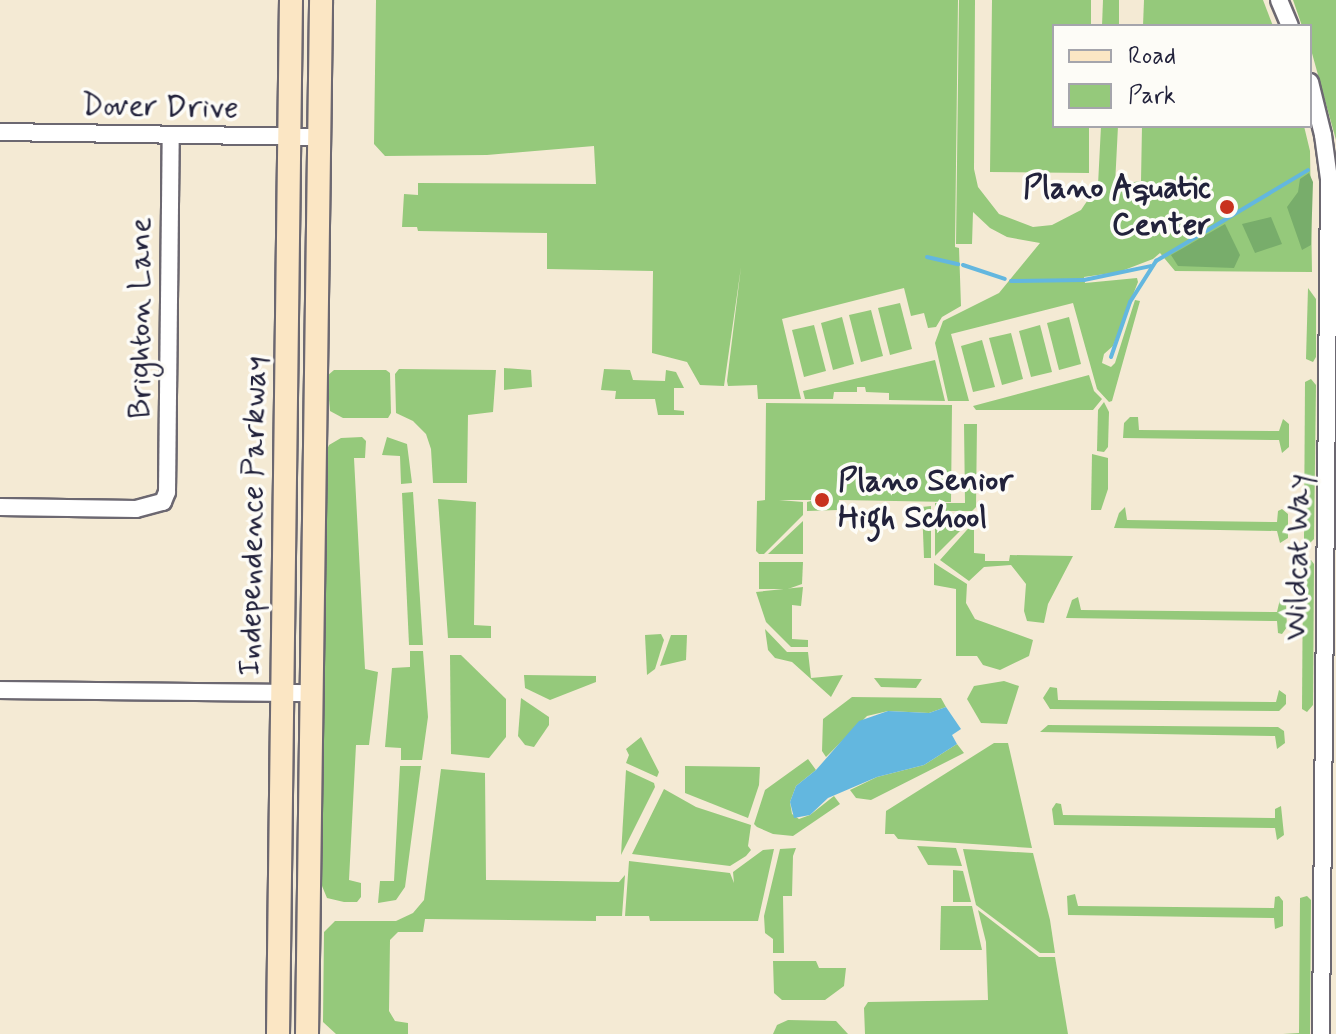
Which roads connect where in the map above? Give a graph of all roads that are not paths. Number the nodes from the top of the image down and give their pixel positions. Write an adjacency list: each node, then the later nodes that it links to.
1 (291, 0): 8 (main road, Independence Parkway)
2 (321, 0): 9 (main road, Independence Parkway)
3 (1279, 0): 4 (street)
4 (1289, 24)
5 (1312, 90): 18 (street, Wildcat Way)
6 (0, 132): 7 (street, Dover Drive)
7 (171, 135): 8 (street, Dover Drive); 10 (street, Brighton Lane)
8 (289, 137): 9 (street, Dover Drive); 12 (main road, Independence Parkway)
9 (320, 137): 13 (main road, Independence Parkway)
10 (0, 507)
11 (0, 690): 12 (street)
12 (282, 693): 13 (street); 14 (main road, Independence Parkway)
13 (311, 693): 15 (main road, Independence Parkway)
14 (280, 912): 15 (main road); 16 (main road, Independence Parkway)
15 (309, 912): 17 (main road, Independence Parkway)
16 (278, 1034)
17 (307, 1034)
18 (1321, 1034)

